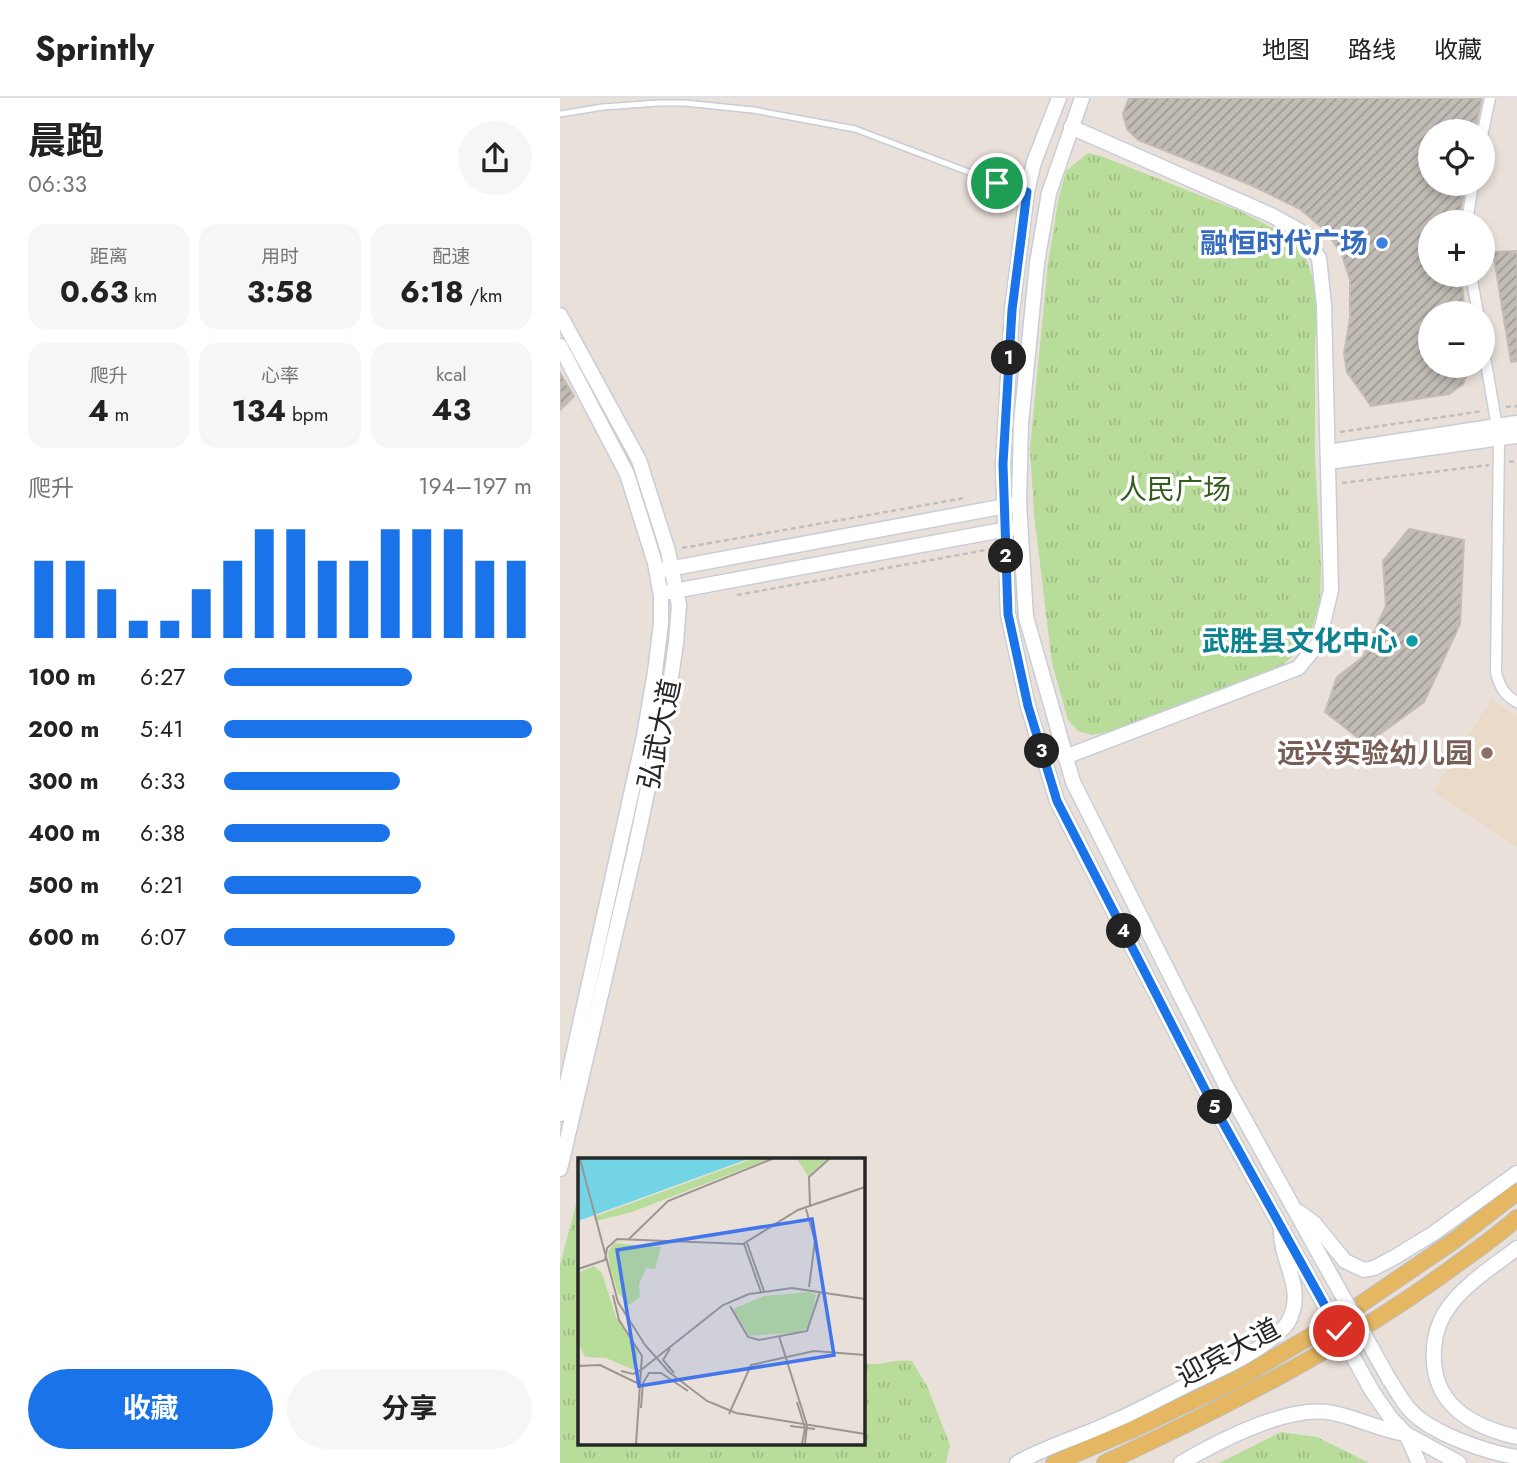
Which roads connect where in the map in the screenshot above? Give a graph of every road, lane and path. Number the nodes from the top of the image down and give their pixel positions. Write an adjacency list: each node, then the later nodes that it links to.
1 (1059, 98): 7 (main road)
2 (1082, 98): 6 (main road)
3 (1490, 98): 5 (street)
4 (560, 114): 7 (lane)
5 (1486, 119)
6 (1072, 127): 15 (main road); 22 (main road)
7 (1027, 192): 23 (main road)
8 (560, 315): 27 (main road, 弘武大道)
9 (560, 346): 29 (main road, 弘武大道)
10 (1489, 378): 12 (street)
11 (1517, 405): 12 (path)
12 (1494, 409): 14 (street); 15 (path)
13 (1517, 423): 14 (main road)
14 (1498, 433): 16 (main road); 17 (main road); 19 (street)
15 (1327, 434): 17 (main road)
16 (1517, 436)
17 (1328, 457): 20 (main road)
18 (1517, 461): 19 (path)
19 (1499, 463): 20 (path); 33 (street)
20 (1329, 485): 34 (main road)
21 (976, 496): 27 (path)
22 (1020, 503): 23 (main road); 24 (main road)
23 (1003, 506): 25 (main road); 28 (main road)
24 (1021, 527): 25 (main road); 34 (main road)
25 (1005, 530): 26 (main road); 30 (main road)
26 (1006, 547): 32 (path); 41 (main road)
27 (667, 551): 28 (main road, 弘武大道)
28 (671, 568): 29 (main road); 30 (main road, 弘武大道)
29 (656, 571): 31 (main road, 弘武大道)
30 (676, 591): 31 (main road); 36 (main road, 弘武大道)
31 (660, 594): 35 (main road, 弘武大道)
32 (733, 595)
33 (1517, 702)
34 (1065, 757): 39 (main road)
35 (560, 1114)
36 (560, 1169)
37 (1517, 1173): 39 (main road)
38 (1517, 1192): 47 (main road, 迎宾大道)
39 (1293, 1208): 45 (main road, bridge)
40 (1517, 1218): 48 (main road, 迎宾大道)
41 (1281, 1226): 43 (main road, bridge); 46 (main road)
42 (1517, 1248): 44 (main road)
43 (1406, 1434): 49 (main road); 50 (main road); 51 (main road)
44 (1517, 1437)
45 (1512, 1459)
46 (1017, 1463)
47 (1054, 1463)
48 (1105, 1463)
49 (1181, 1463)
50 (1419, 1463)
51 (1458, 1463)

